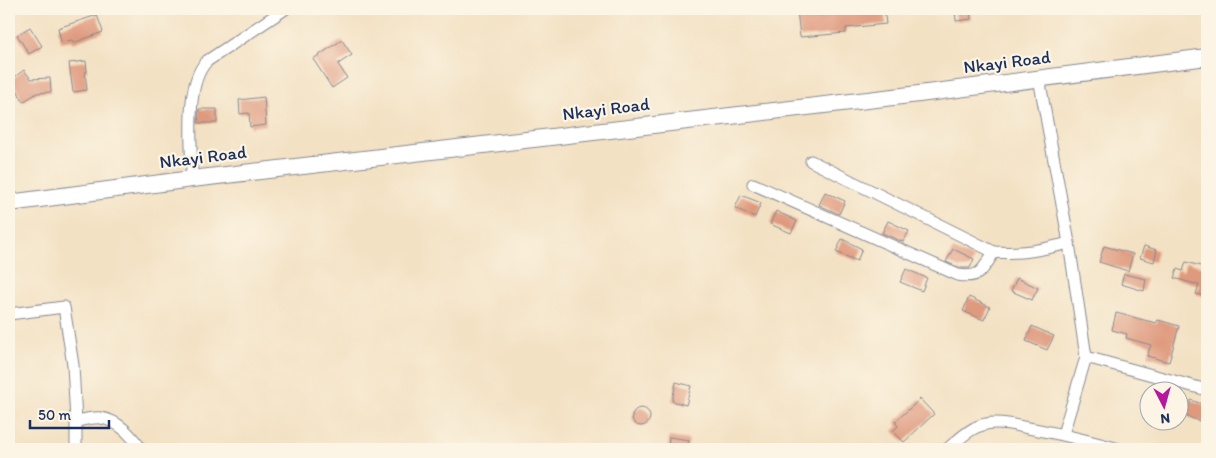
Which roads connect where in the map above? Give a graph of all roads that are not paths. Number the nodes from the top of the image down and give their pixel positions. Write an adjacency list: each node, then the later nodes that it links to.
1 (285, 9): 5 (street)
2 (1207, 57): 3 (main road, Nkayi Road)
3 (1039, 78): 5 (main road, Nkayi Road); 8 (street)
4 (811, 161): 9 (street)
5 (192, 178): 7 (main road, Nkayi Road)
6 (753, 184): 9 (street)
7 (9, 203)
8 (1069, 243): 9 (street); 11 (street)
9 (994, 252)
10 (9, 314): 13 (street)
11 (1086, 357): 12 (street); 14 (street)
12 (1207, 390)
13 (76, 421): 15 (street); 16 (street)
14 (1063, 434): 17 (street); 18 (street)
15 (76, 449)
16 (142, 449)
17 (947, 449)
18 (1119, 449)

